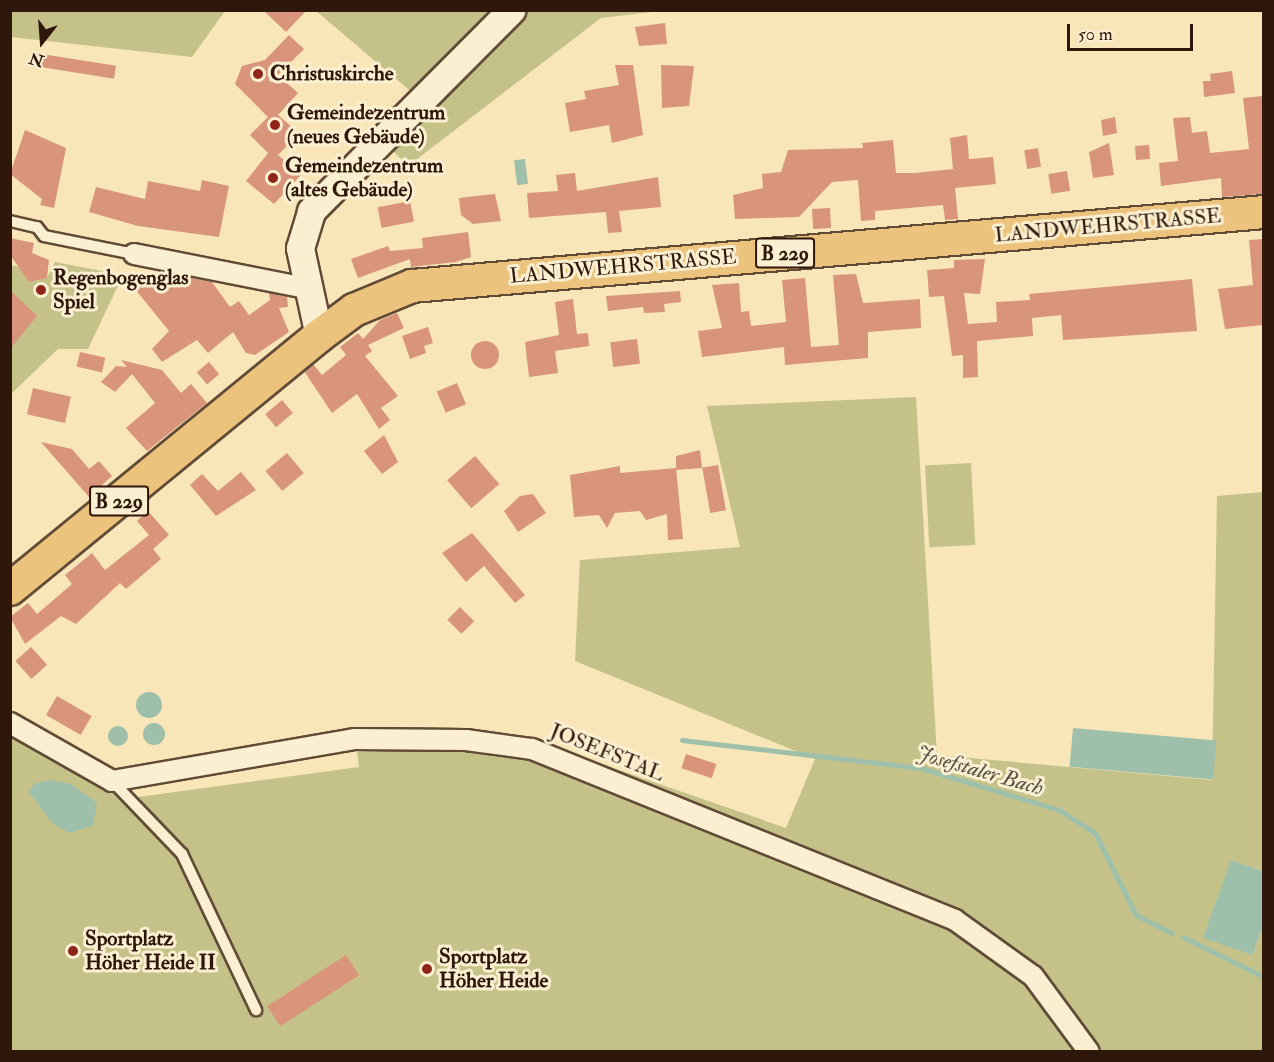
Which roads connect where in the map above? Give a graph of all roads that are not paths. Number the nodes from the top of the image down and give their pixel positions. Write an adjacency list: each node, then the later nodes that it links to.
1 (511, 10): 5 (main road)
2 (1263, 213): 6 (main road, LANDWEHRSTRASSE / B 229)
3 (10, 221): 4 (lane)
4 (134, 254): 5 (street)
5 (306, 288): 6 (main road)
6 (319, 336): 7 (main road, B 229)
7 (10, 588)
8 (10, 723): 9 (street)
9 (112, 781): 10 (lane); 11 (street, JOSEFSTAL)
10 (256, 1010)
11 (1089, 1052)

